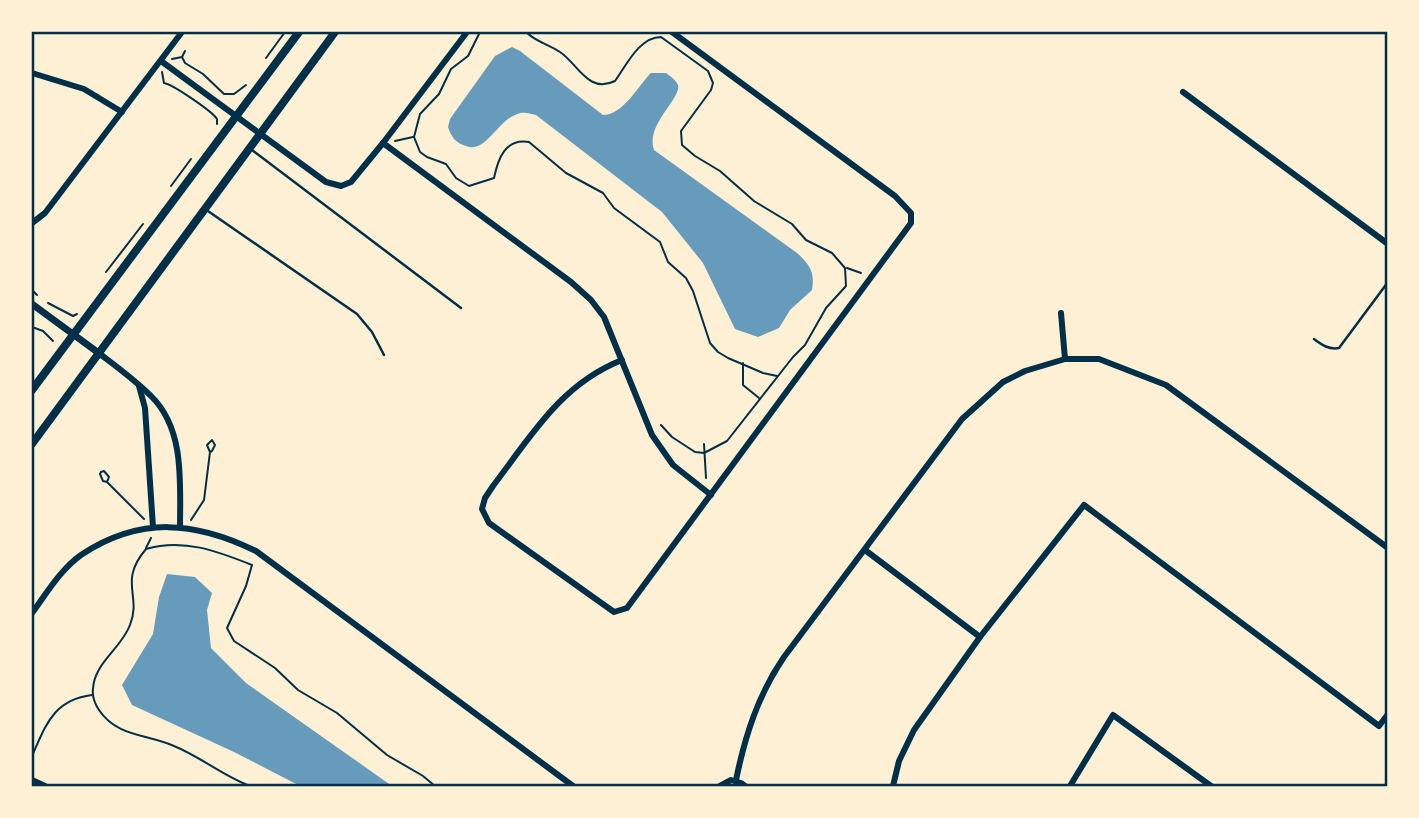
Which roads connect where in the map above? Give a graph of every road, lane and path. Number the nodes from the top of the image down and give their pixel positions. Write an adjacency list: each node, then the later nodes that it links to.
1 (181, 32): 10 (street)
2 (285, 32): 11 (path)
3 (299, 32): 16 (main road)
4 (335, 32): 18 (main road)
5 (467, 32): 20 (street)
6 (480, 32): 19 (path)
7 (526, 32): 28 (path)
8 (672, 32): 30 (street)
9 (185, 51): 13 (path)
10 (161, 61): 15 (street); 16 (street); 17 (path)
11 (263, 62)
12 (32, 73): 15 (street)
13 (249, 81)
14 (1183, 92): 27 (street)
15 (122, 112): 26 (street)
16 (236, 116): 18 (street); 40 (main road)
17 (215, 131)
18 (261, 133): 20 (street); 21 (main road)
19 (414, 137): 20 (path); 47 (path)
20 (383, 144): 46 (street)
21 (250, 148): 24 (main road); 36 (lane)
22 (195, 154): 23 (path)
23 (166, 194)
24 (205, 209): 43 (main road); 44 (lane)
25 (149, 217): 29 (path)
26 (32, 223)
27 (1388, 244)
28 (845, 268): 30 (path); 48 (path)
29 (103, 279)
30 (870, 280): 58 (street)
31 (1388, 282): 41 (lane)
32 (32, 290): 33 (path)
33 (40, 298)
34 (47, 302): 37 (path)
35 (32, 304): 40 (street)
36 (461, 308)
37 (79, 313)
38 (1061, 313): 45 (street)
39 (32, 327): 42 (path)
40 (73, 334): 43 (street); 50 (main road)
41 (1314, 339)
42 (53, 341)
43 (100, 354): 49 (street); 53 (main road)
44 (384, 355)
45 (1065, 359): 61 (street); 63 (street)
46 (622, 360): 58 (street); 58 (street)
47 (743, 363): 48 (path); 51 (path)
48 (778, 376): 51 (path)
49 (138, 384): 59 (street); 60 (street)
50 (32, 390)
51 (760, 399): 56 (path)
52 (661, 425): 56 (path)
53 (32, 444)
54 (704, 444): 56 (path)
55 (210, 452): 60 (path)
56 (705, 453): 58 (path)
57 (107, 482): 59 (path)
58 (709, 493)
59 (153, 527): 60 (street); 62 (path); 64 (street)
60 (184, 527): 74 (street)
61 (1388, 548)
62 (146, 549): 66 (path); 73 (path)
63 (865, 550): 65 (street); 70 (street)
64 (32, 613)
65 (980, 637): 67 (street); 77 (street)
66 (93, 695): 68 (path); 72 (path)
67 (1388, 714)
68 (32, 756)
69 (32, 780): 71 (street)
70 (736, 780): 75 (street); 76 (street)
71 (46, 786)
72 (250, 786)
73 (435, 786)
74 (573, 786)
75 (720, 786)
76 (745, 786)
77 (893, 786)
78 (1070, 786): 79 (street)
79 (1211, 786)

